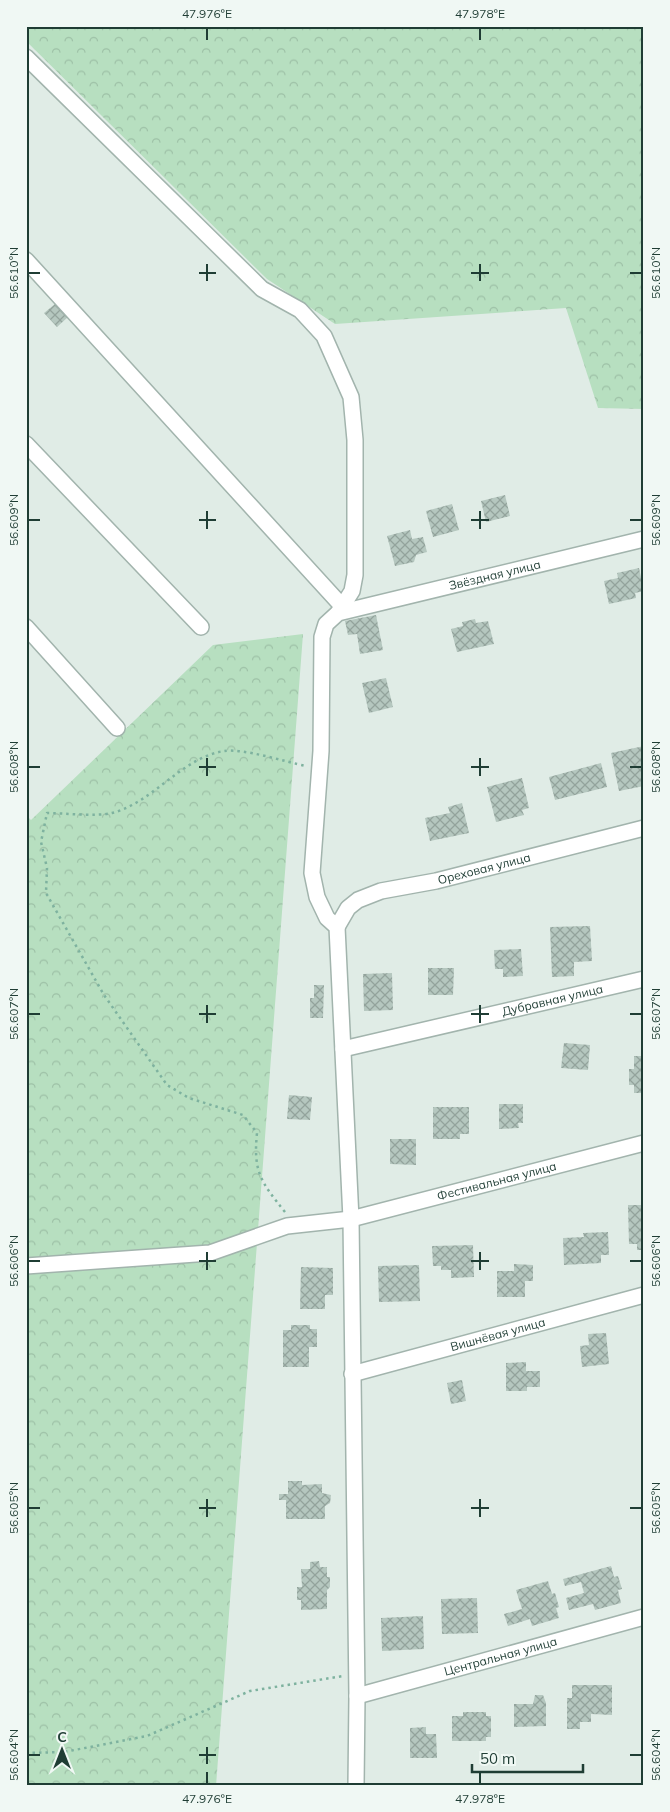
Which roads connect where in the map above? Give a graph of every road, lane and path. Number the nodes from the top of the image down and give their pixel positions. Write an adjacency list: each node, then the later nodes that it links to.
1 (26, 57): 5 (street)
2 (26, 260): 5 (street)
3 (26, 444): 6 (street)
4 (644, 539): 5 (street, Звёздная улица)
5 (341, 610): 9 (street)
6 (201, 626)
7 (26, 627): 8 (street)
8 (117, 728)
9 (319, 769): 11 (street); 16 (path)
10 (644, 828): 11 (street, Ореховая улица)
11 (337, 926): 13 (street)
12 (644, 978): 13 (street, Дубравная улица)
13 (343, 1049): 15 (street)
14 (644, 1143): 15 (street, Фестивальная улица)
15 (351, 1219): 16 (street, Фестивальная улица); 19 (street)
16 (287, 1226): 17 (street, Фестивальная улица)
17 (26, 1266)
18 (644, 1295): 19 (street, Вишнёвая улица)
19 (352, 1374): 21 (street)
20 (644, 1618): 22 (street, Центральная улица)
21 (357, 1674): 22 (street); 23 (path)
22 (357, 1696): 24 (street)
23 (26, 1753)
24 (356, 1786)

